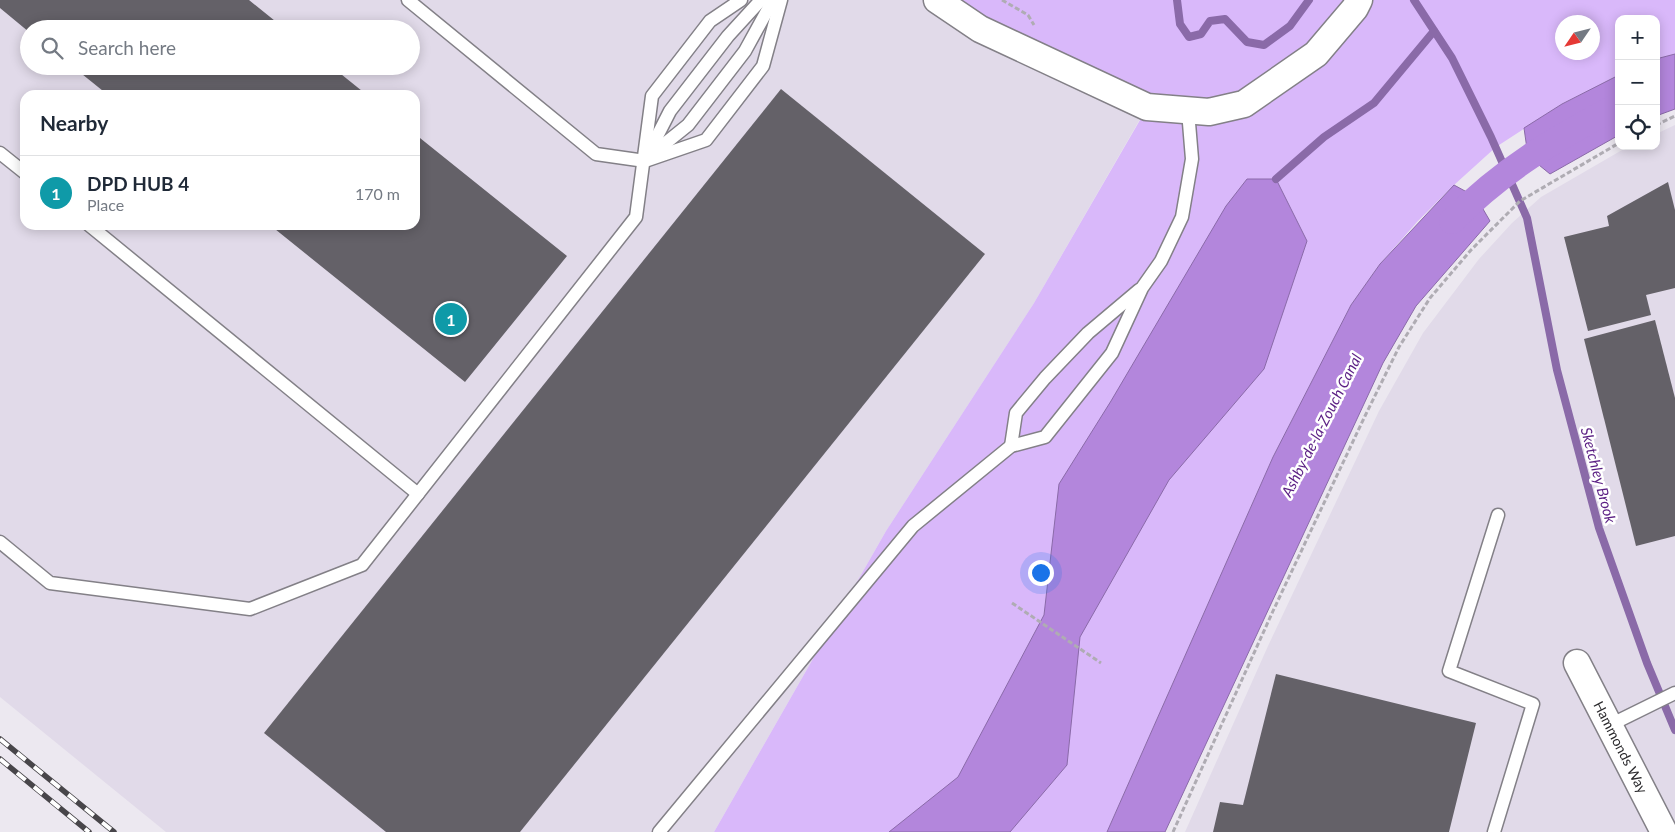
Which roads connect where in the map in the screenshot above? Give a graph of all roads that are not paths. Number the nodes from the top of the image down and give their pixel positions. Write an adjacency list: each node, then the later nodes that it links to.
1 (408, 0): 10 (lane)
2 (741, 0): 10 (lane)
3 (761, 0): 10 (lane)
4 (773, 0): 10 (lane)
5 (781, 0): 10 (lane)
6 (937, 0): 8 (street)
7 (1357, 4): 8 (street)
8 (1188, 111): 13 (lane)
9 (0, 153): 11 (lane)
10 (644, 161): 15 (lane)
11 (20, 169)
12 (95, 230): 15 (lane)
13 (1142, 288): 14 (lane); 14 (lane)
14 (1010, 446): 21 (lane)
15 (418, 494): 17 (lane)
16 (1498, 515): 22 (lane)
17 (0, 542)
18 (1577, 663): 20 (street, Hammonds Way)
19 (1674, 694): 20 (lane)
20 (1620, 720): 23 (street, Hammonds Way)
21 (659, 832)
22 (1494, 832)
23 (1664, 832)

